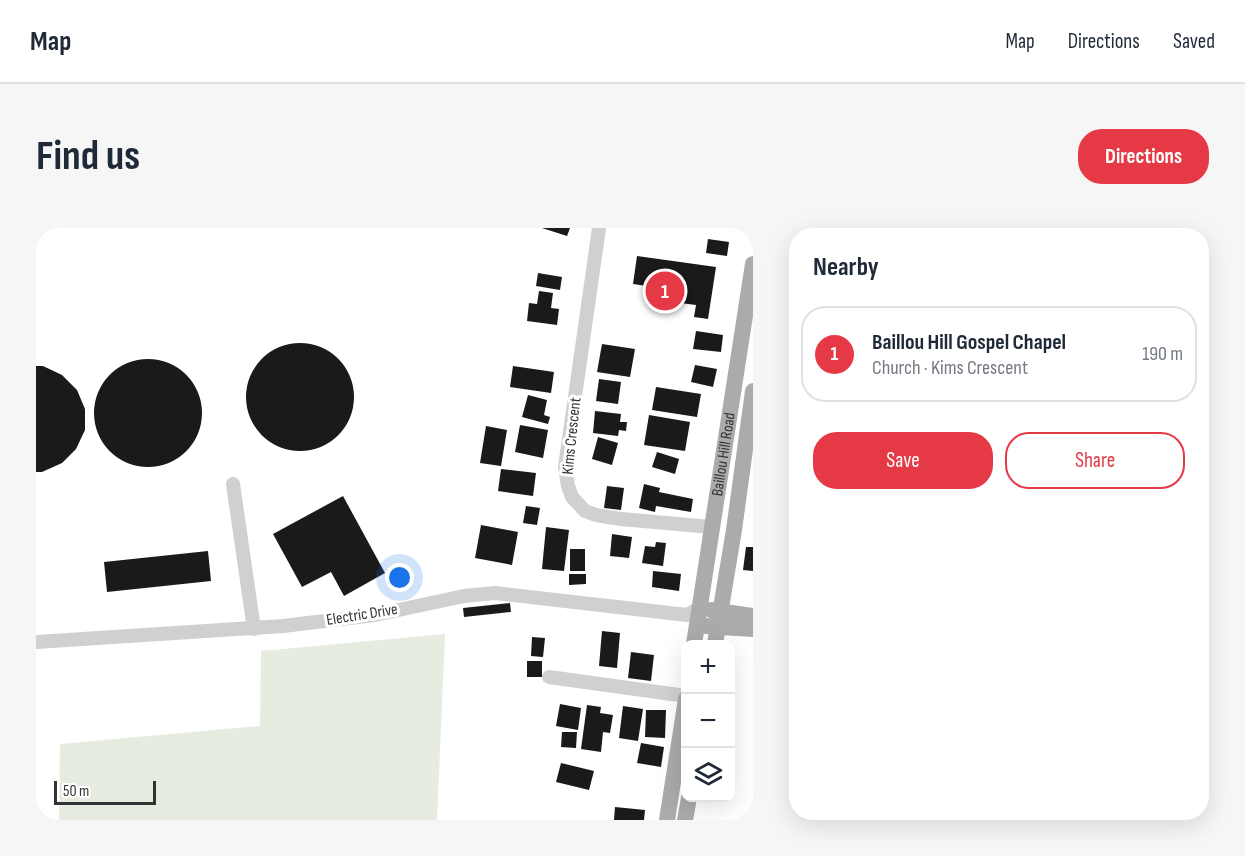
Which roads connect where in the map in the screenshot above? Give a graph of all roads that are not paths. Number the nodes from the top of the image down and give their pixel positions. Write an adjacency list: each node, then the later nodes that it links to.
1 (599, 228): 5 (street, Kims Crescent)
2 (753, 264): 5 (main road, Baillou Hill Road)
3 (753, 391): 8 (main road, Baillou Hill Road)
4 (233, 484): 9 (street)
5 (711, 527): 7 (main road, Baillou Hill Road)
6 (753, 615): 8 (main road)
7 (694, 616): 8 (main road); 9 (street, Electric Drive); 11 (main road, Baillou Hill Road)
8 (719, 619): 10 (main road); 12 (main road, Baillou Hill Road)
9 (254, 628): 13 (street, Electric Drive)
10 (753, 629)
11 (694, 640)
12 (716, 640)
13 (36, 642)
14 (549, 677): 15 (street)
15 (681, 696)
16 (681, 729): 18 (main road)
17 (688, 802): 19 (main road)
18 (667, 820)
19 (685, 820)

